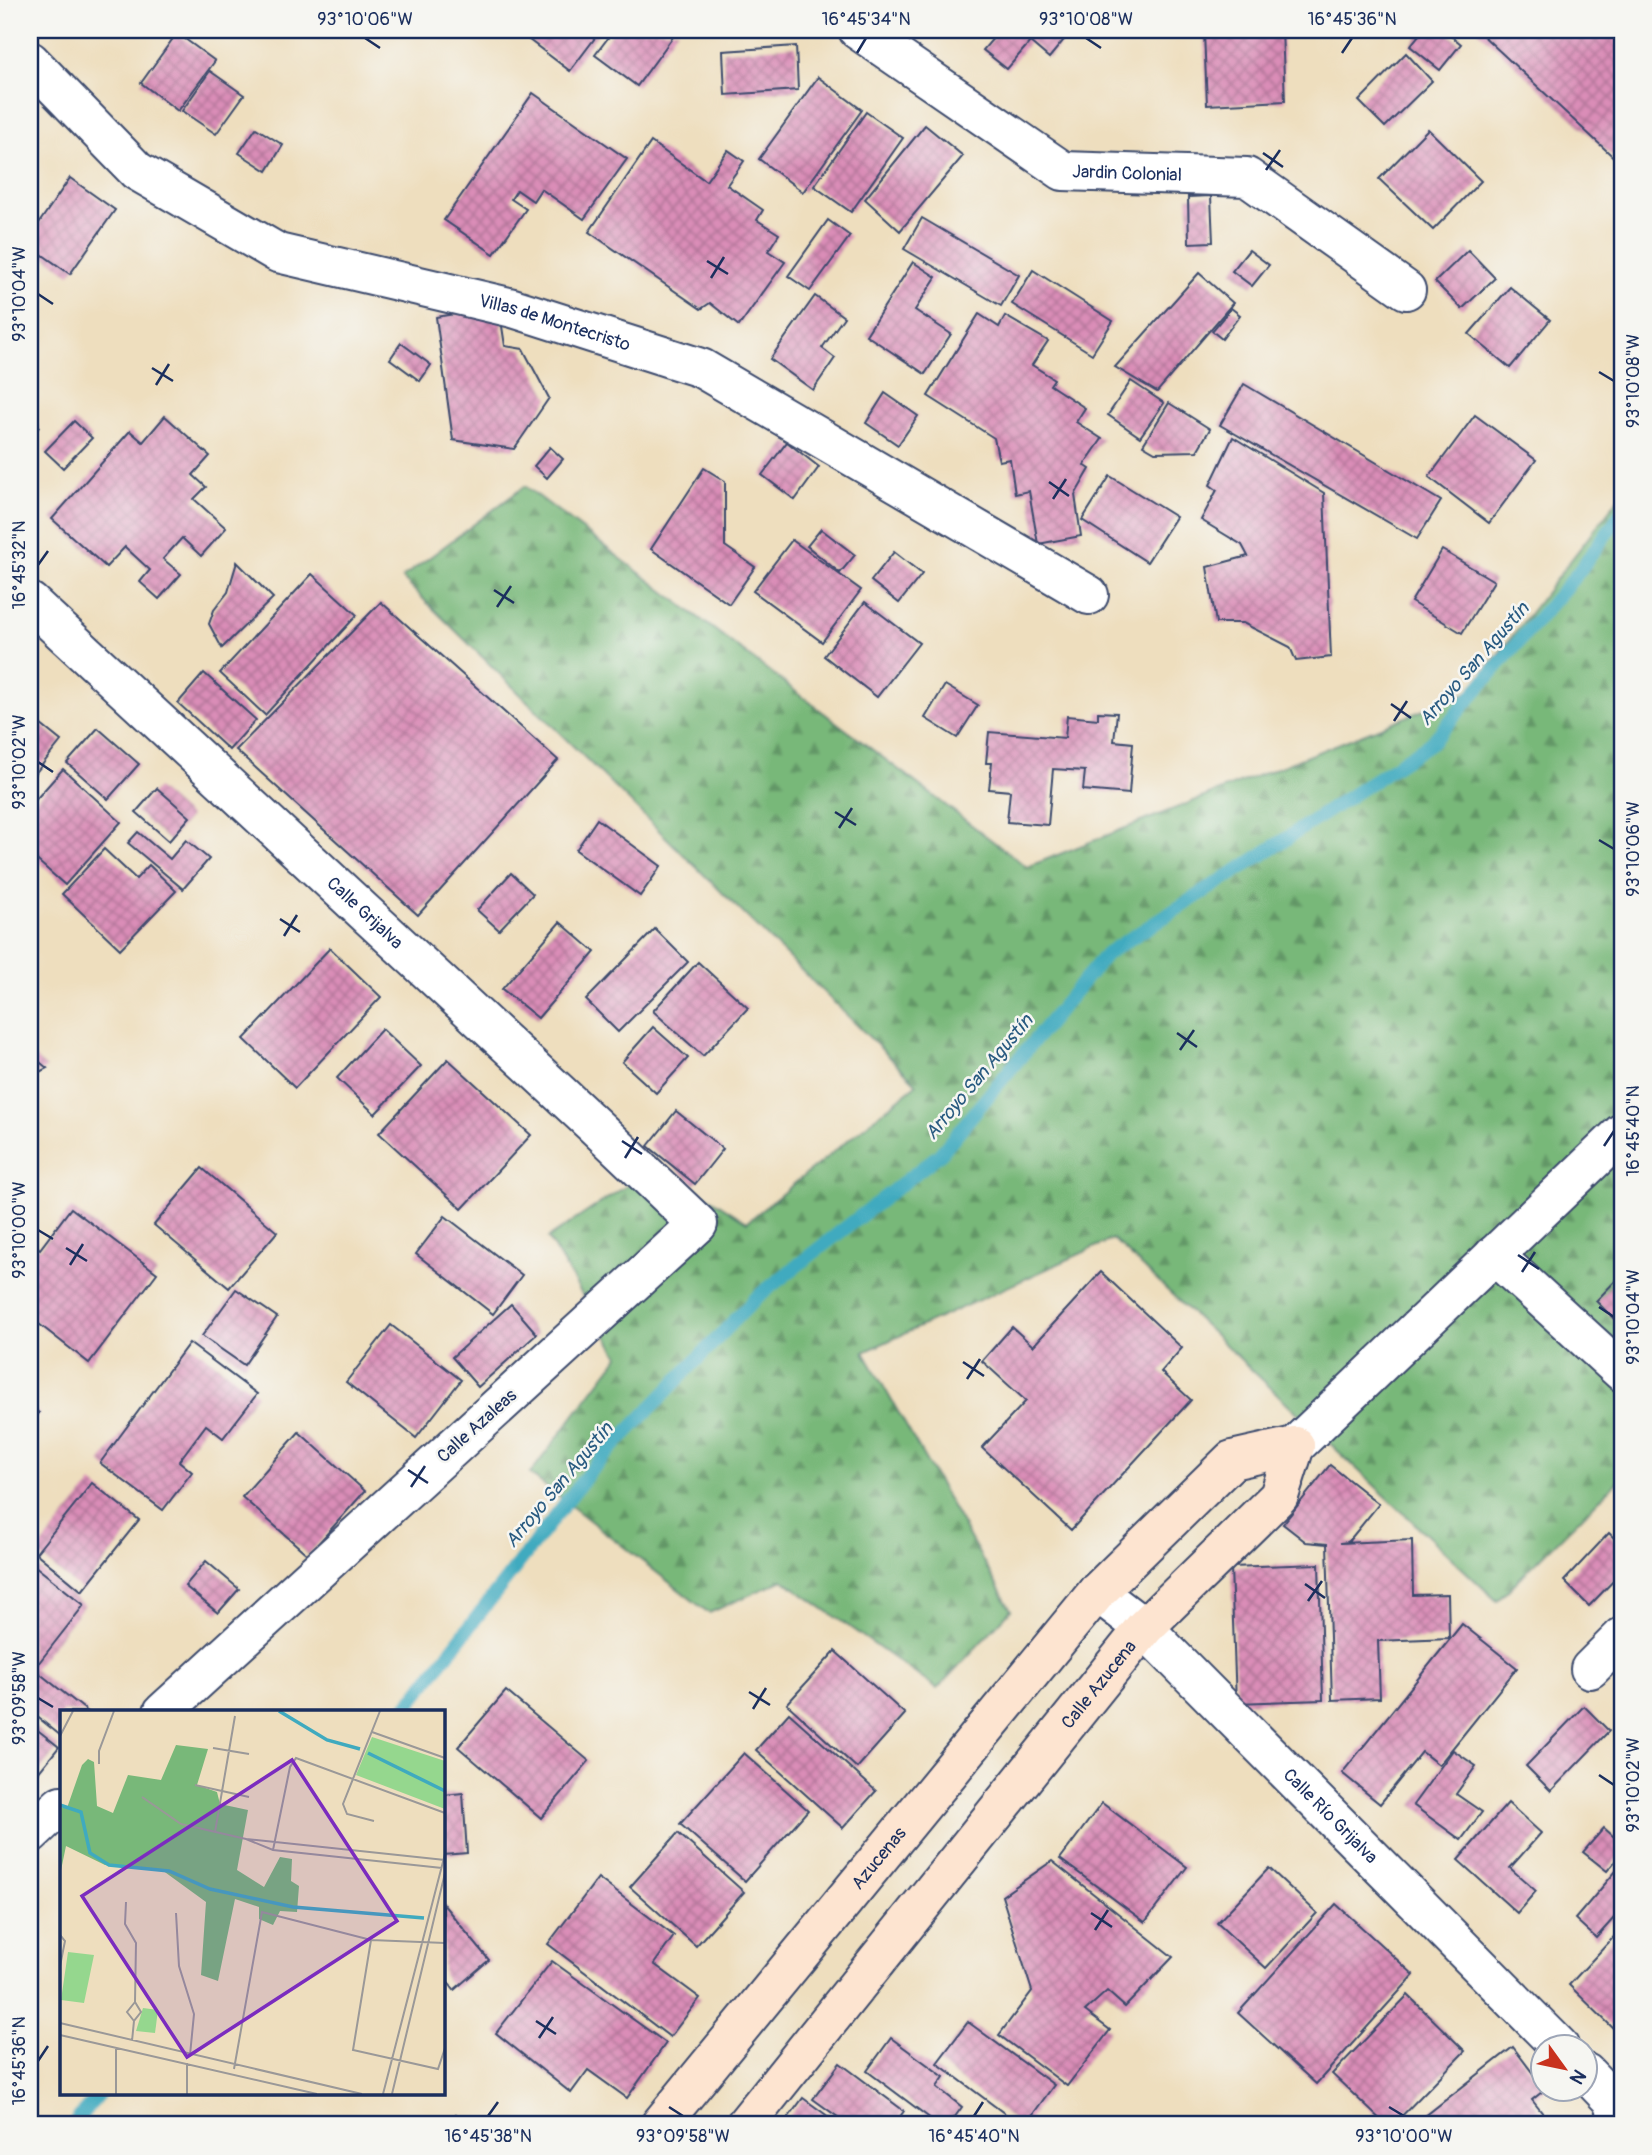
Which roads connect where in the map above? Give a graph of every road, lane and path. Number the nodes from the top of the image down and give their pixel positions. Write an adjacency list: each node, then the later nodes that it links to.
1 (858, 30): 3 (street, Jardin Colonial)
2 (30, 61): 4 (street, Villas de Montecristo)
3 (1406, 290)
4 (1089, 595)
5 (30, 602): 7 (street, Calle Grijalva)
6 (1622, 1133): 8 (street)
7 (698, 1224): 15 (street, Calle Azaleas)
8 (1494, 1255): 9 (street); 10 (street)
9 (1622, 1372)
10 (1295, 1446): 11 (street); 12 (street, Calle Azucena)
11 (1097, 1592): 12 (street, Calle Río Grijalva); 20 (street, Azucenas)
12 (1144, 1628): 18 (street, Calle Río Grijalva); 21 (street, Calle Azucena)
13 (1622, 1637): 14 (street)
14 (1590, 1670)
15 (165, 1710)
16 (60, 1806): 17 (street)
17 (30, 1834)
18 (1545, 2032)
19 (1600, 2088): 22 (street)
20 (660, 2125)
21 (744, 2125)
22 (1622, 2125)

